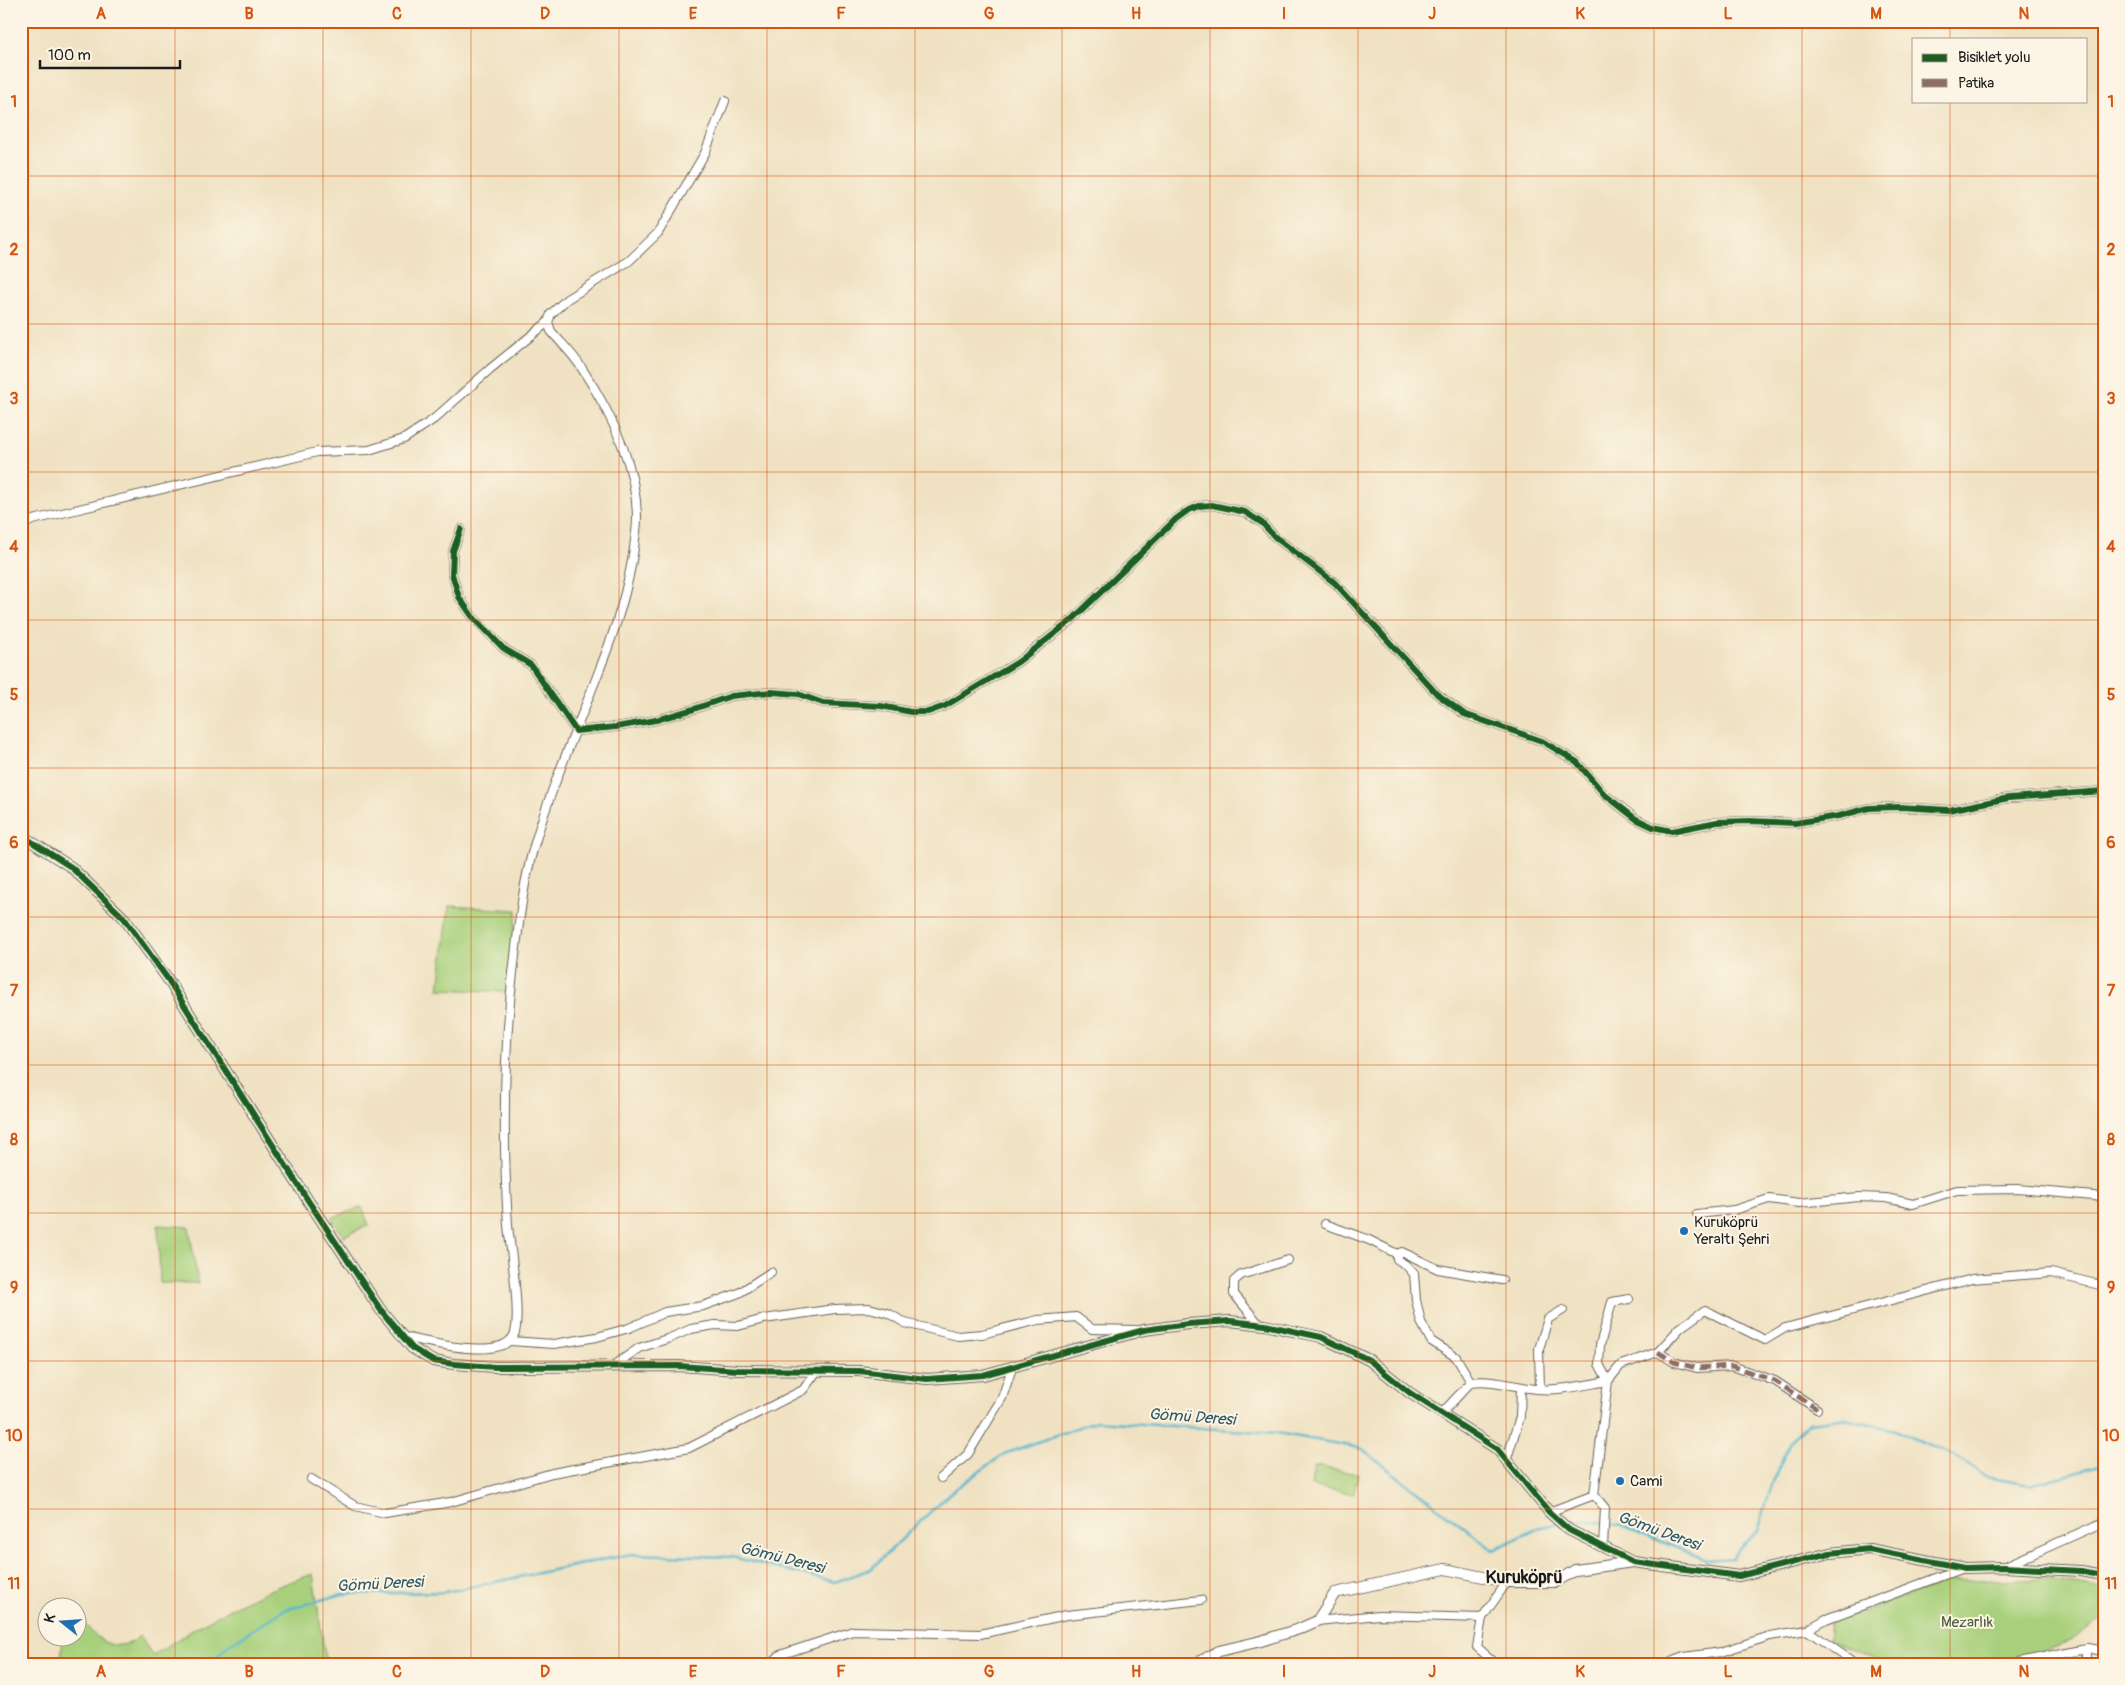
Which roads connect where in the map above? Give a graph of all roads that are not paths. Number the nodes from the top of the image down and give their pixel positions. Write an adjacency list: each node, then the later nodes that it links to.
1 (725, 101): 2 (street)
2 (548, 322): 3 (street); 5 (street)
3 (21, 525)
4 (461, 529): 5 (street)
5 (576, 731): 6 (street); 21 (street)
6 (2104, 791)
7 (21, 835): 20 (street)
8 (2104, 1197): 9 (street)
9 (1697, 1214)
10 (1325, 1224): 11 (street)
11 (1397, 1254): 14 (street); 27 (street)
12 (1288, 1260): 18 (street)
13 (771, 1272): 21 (street)
14 (1502, 1280)
15 (2104, 1286): 22 (street)
16 (1629, 1299): 26 (street)
17 (1563, 1310): 29 (street)
18 (1259, 1324): 19 (street); 31 (street)
19 (1144, 1330): 23 (street); 24 (street)
20 (403, 1336): 21 (street); 23 (street)
21 (510, 1341)
22 (1658, 1352): 26 (street); 30 (street)
23 (613, 1366): 25 (street)
24 (1012, 1368): 25 (street); 33 (street)
25 (817, 1371): 34 (street)
26 (1608, 1381): 29 (street); 35 (street)
27 (1471, 1382): 28 (street); 31 (street)
28 (1521, 1387): 29 (street); 32 (street)
29 (1540, 1389)
30 (1817, 1408)
31 (1442, 1413): 32 (street)
32 (1506, 1461): 36 (street)
33 (941, 1478)
34 (310, 1479)
35 (1594, 1495): 36 (street); 38 (street)
36 (1549, 1512): 38 (street)
37 (2104, 1522): 40 (street)
38 (1603, 1547): 39 (street)
39 (1633, 1562): 41 (street); 45 (street)
40 (2003, 1567): 41 (street); 43 (street)
41 (1965, 1568): 49 (street)
42 (2104, 1569): 43 (street)
43 (2080, 1571): 44 (street)
44 (2104, 1575)
45 (1507, 1582): 47 (street); 48 (street)
46 (1201, 1600): 53 (street)
47 (1482, 1618): 48 (street); 52 (street)
48 (1317, 1621): 54 (street)
49 (1807, 1630): 56 (street); 57 (street)
50 (2086, 1648): 51 (street); 58 (street); 59 (street)
51 (2104, 1651)
52 (1493, 1663): 55 (street)
53 (771, 1664)
54 (1195, 1664)
55 (1514, 1664)
56 (1665, 1664)
57 (1856, 1664)
58 (2010, 1664)
59 (2086, 1664)

